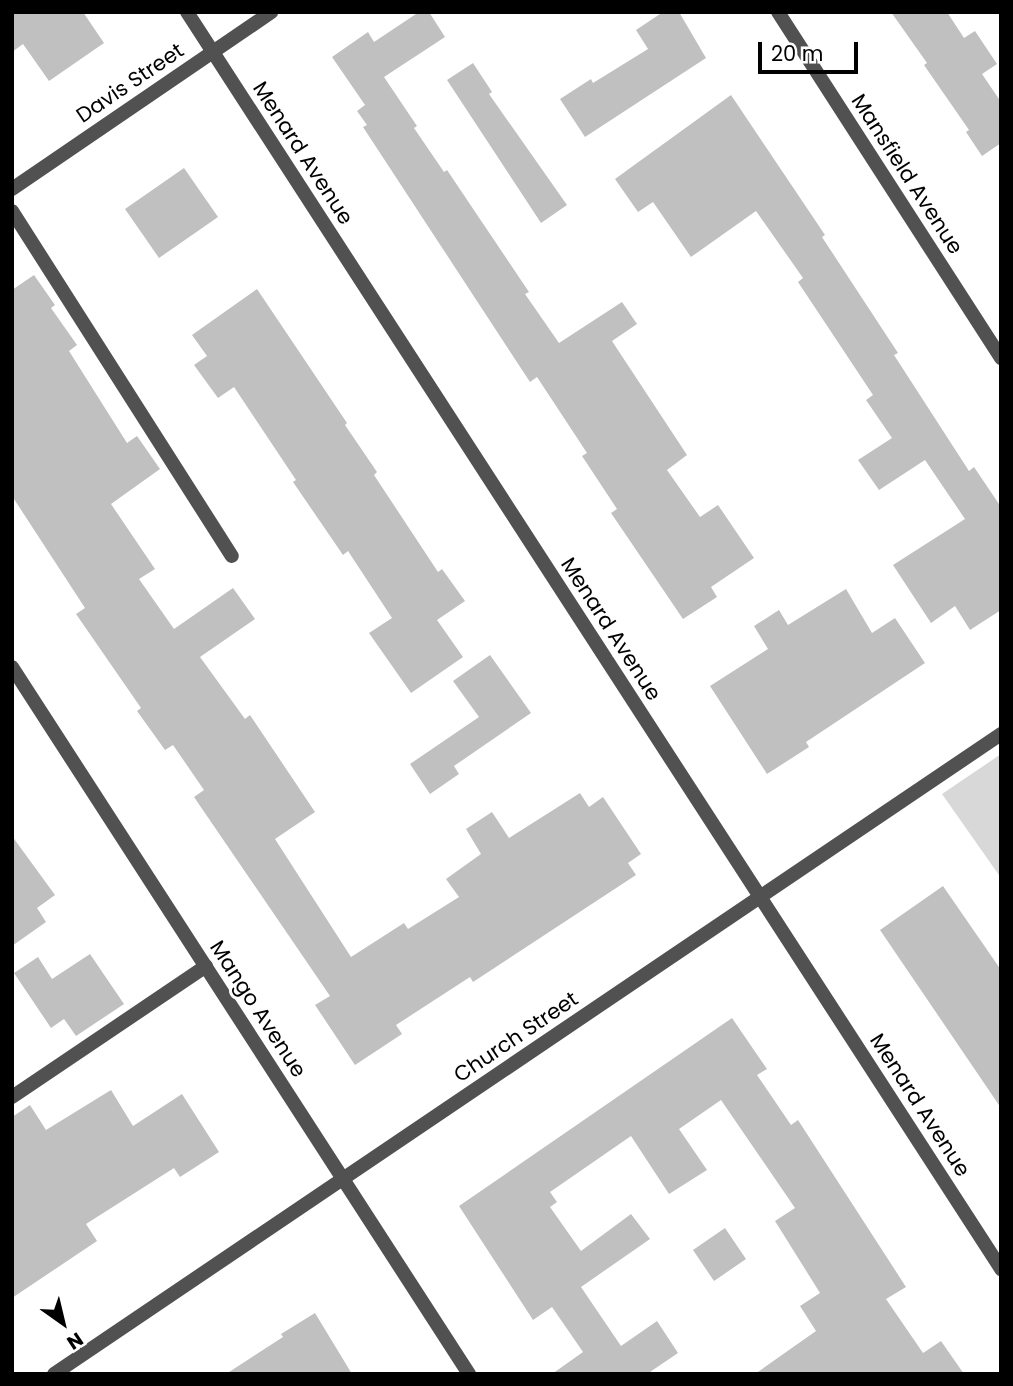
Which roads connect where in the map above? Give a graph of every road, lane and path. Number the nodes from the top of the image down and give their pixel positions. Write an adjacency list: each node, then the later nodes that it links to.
1 (187, 12): 4 (street, Menard Avenue)
2 (271, 12): 4 (street, Davis Street)
3 (778, 12): 7 (street, Mansfield Avenue)
4 (212, 52): 5 (street, Davis Street); 11 (street, Menard Avenue)
5 (12, 189)
6 (12, 211): 8 (street)
7 (1001, 358)
8 (232, 556)
9 (12, 667): 12 (street, Mango Avenue)
10 (1001, 734): 11 (street, Church Street)
11 (760, 897): 14 (street, Church Street); 15 (street, Menard Avenue)
12 (206, 966): 13 (street); 14 (street, Mango Avenue)
13 (12, 1097)
14 (343, 1178): 16 (street, Church Street); 17 (street, Mango Avenue)
15 (1001, 1269)
16 (54, 1374)
17 (469, 1374)

